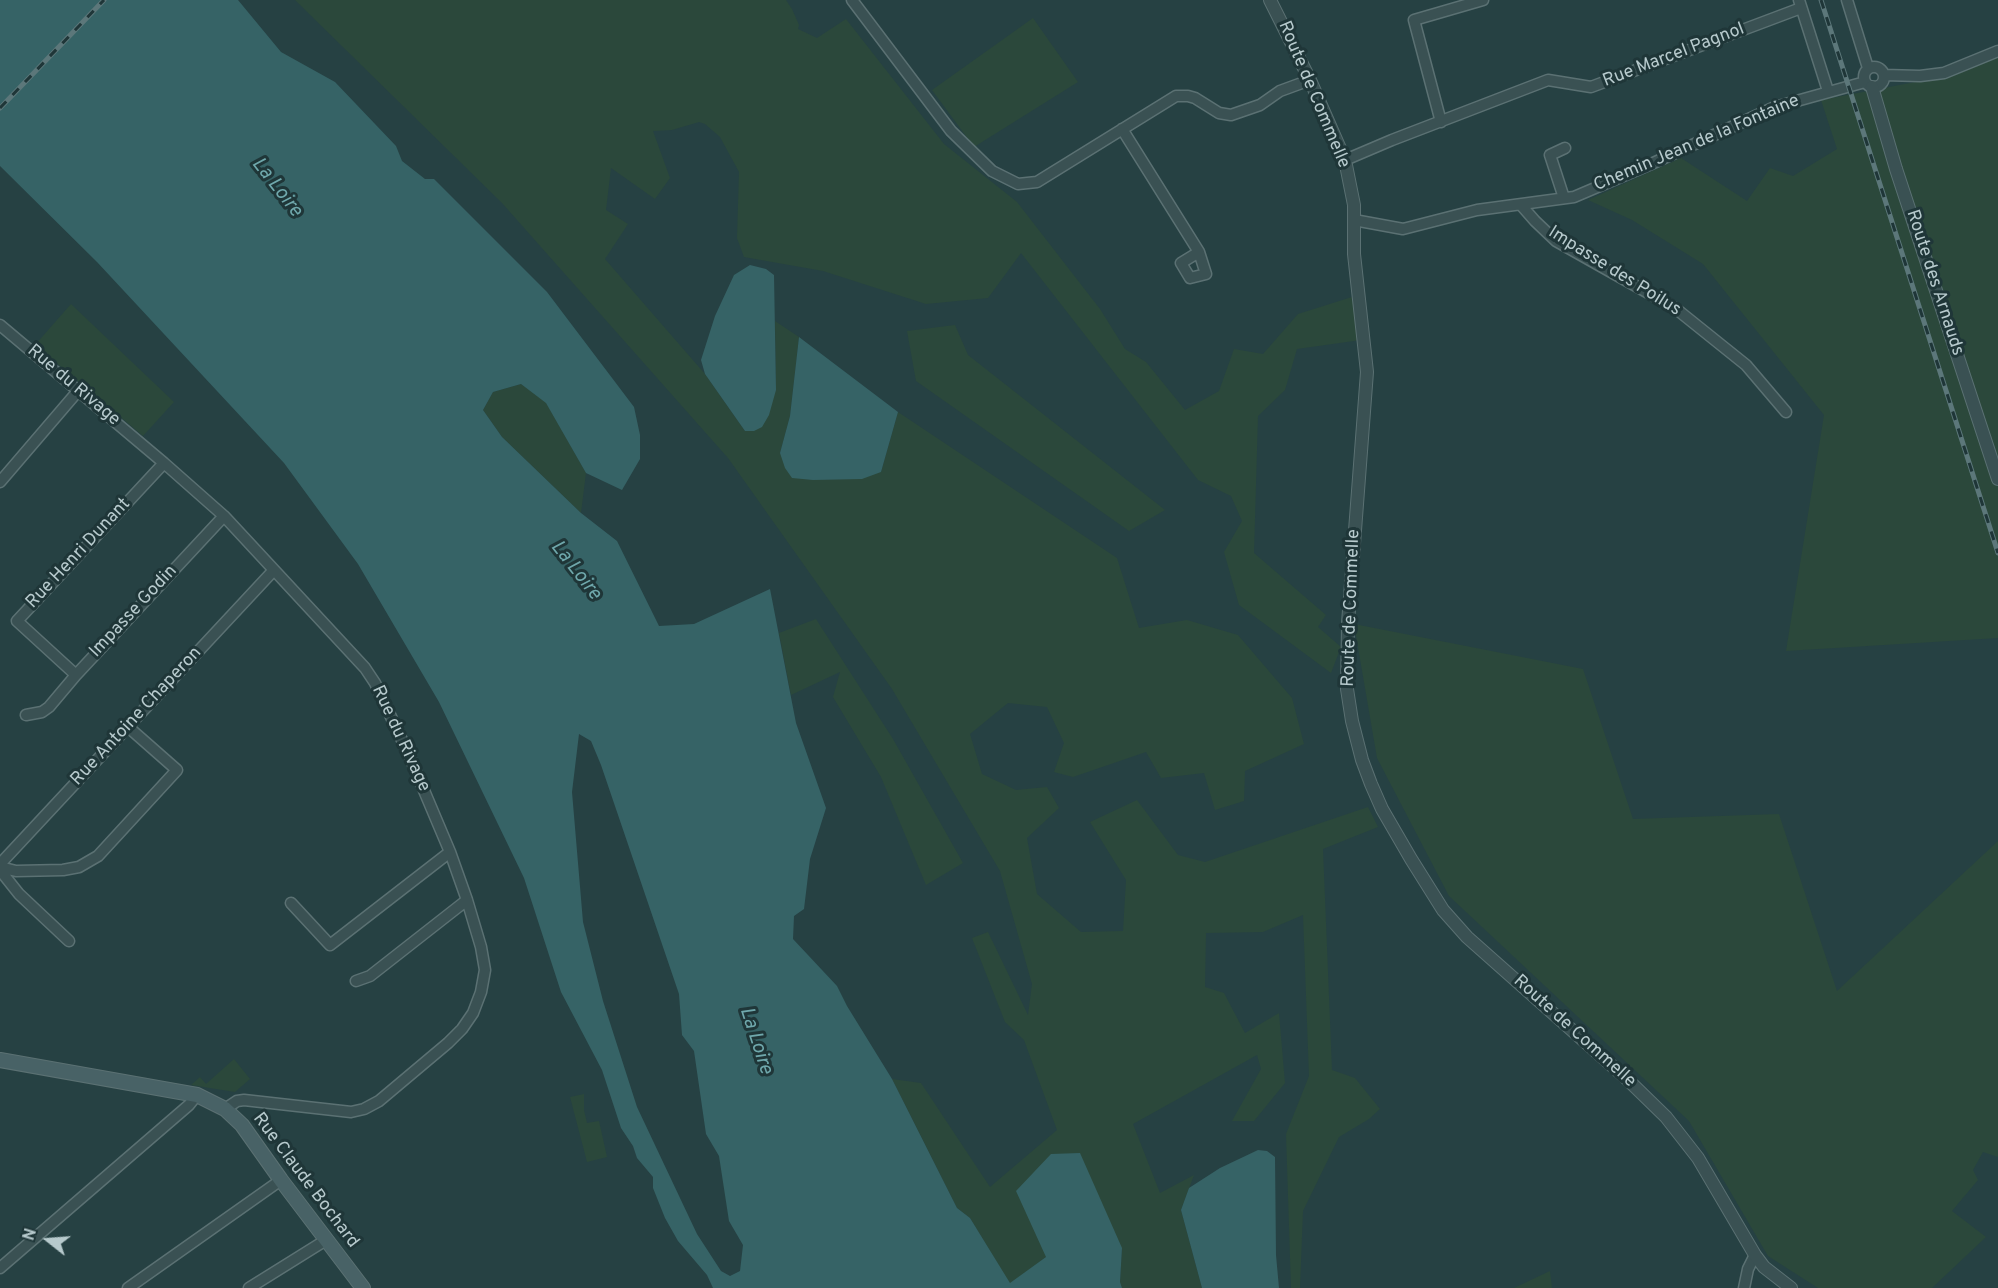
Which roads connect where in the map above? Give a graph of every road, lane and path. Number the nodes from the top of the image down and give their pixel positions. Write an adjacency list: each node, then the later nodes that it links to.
1 (852, 0): 13 (street)
2 (1270, 0): 9 (street, Route de Commelle)
3 (1483, 0): 12 (street)
4 (1847, 0): 7 (street)
5 (1800, 4): 11 (street); 12 (street, Rue Marcel Pagnol)
6 (1998, 51): 8 (street)
7 (1868, 68): 8 (street); 10 (street)
8 (1884, 75): 10 (street)
9 (1310, 80): 13 (street); 15 (street, Route de Commelle)
10 (1869, 84): 11 (street, Chemin Jean de la Fontaine); 24 (street, Route des Arnauds)
11 (1828, 91): 16 (street, Chemin Jean de la Fontaine)
12 (1441, 122): 15 (street, Rue Marcel Pagnol)
13 (1122, 129): 19 (street)
14 (1565, 148): 16 (street)
15 (1344, 160): 18 (street, Route de Commelle)
16 (1564, 198): 17 (street, Chemin Jean de la Fontaine)
17 (1521, 205): 18 (street, Chemin Jean de la Fontaine); 22 (street, Impasse des Poilus)
18 (1354, 220): 43 (street, Route de Commelle)
19 (1198, 252)
20 (0, 325): 21 (street, Rue du Rivage)
21 (78, 391): 23 (street, Rue du Rivage); 25 (street)
22 (1786, 412)
23 (164, 463): 26 (street, Rue du Rivage); 28 (street, Rue Henri Dunant)
24 (1998, 479)
25 (0, 482)
26 (224, 516): 27 (street, Rue du Rivage); 29 (street, Impasse Godin)
27 (274, 570): 31 (street, Rue Antoine Chaperon); 32 (street, Rue du Rivage)
28 (43, 644): 29 (street, Impasse Godin)
29 (76, 675): 30 (street)
30 (26, 715)
31 (127, 726): 33 (street, Rue Antoine Chaperon); 33 (street)
32 (450, 852): 34 (street, Rue du Rivage); 35 (street)
33 (0, 867): 36 (street)
34 (467, 900): 37 (street); 40 (street, Rue du Rivage)
35 (291, 903)
36 (69, 941)
37 (356, 981)
38 (0, 1060): 39 (main road, Rue Claude Bochard)
39 (197, 1095): 40 (main road, Rue Claude Bochard); 44 (street)
40 (225, 1108): 41 (main road, Rue Claude Bochard)
41 (281, 1180): 42 (main road, Rue Claude Bochard); 45 (street)
42 (326, 1240): 46 (street); 47 (main road, Rue Claude Bochard)
43 (1755, 1255): 48 (street); 49 (street, Route de Commelle)
44 (0, 1268)
45 (128, 1288)
46 (249, 1288)
47 (363, 1288)
48 (1744, 1288)
49 (1791, 1288)

